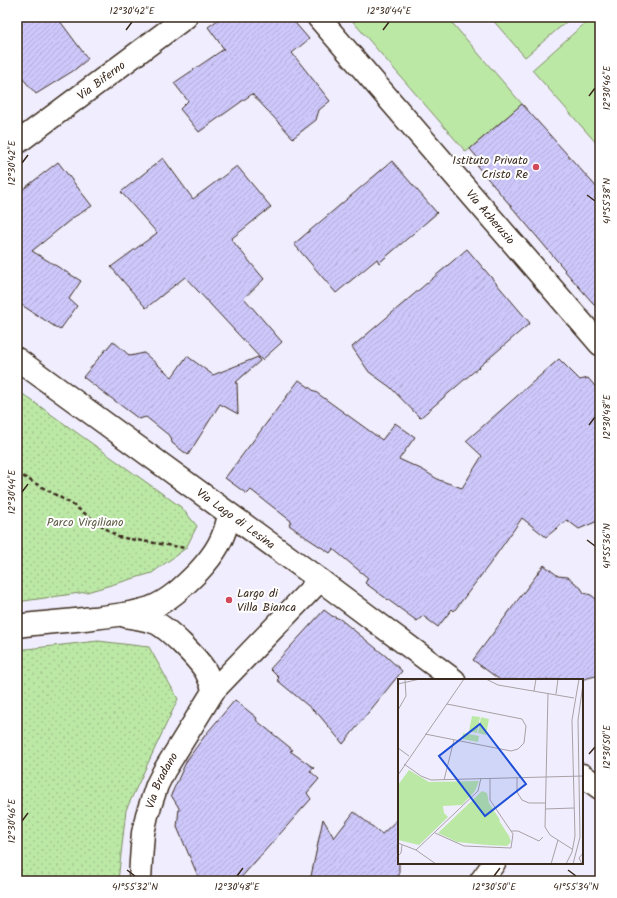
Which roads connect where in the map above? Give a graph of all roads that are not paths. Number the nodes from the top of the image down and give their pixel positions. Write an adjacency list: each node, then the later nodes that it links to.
1 (186, 17): 3 (street, Via Biferno)
2 (318, 17): 4 (street, Via Acherusio)
3 (17, 143)
4 (600, 344)
5 (17, 359): 6 (street, Via Lago di Lesina)
6 (229, 514): 7 (street, Via Lago di Lesina); 8 (street)
7 (320, 580): 10 (street, Via Lago di Lesina); 11 (street)
8 (116, 615): 9 (street); 11 (street)
9 (17, 626)
10 (453, 679)
11 (214, 690): 15 (street, Via Bradano)
12 (583, 775): 13 (street)
13 (600, 788)
14 (493, 864): 16 (street)
15 (140, 881)
16 (481, 881)

